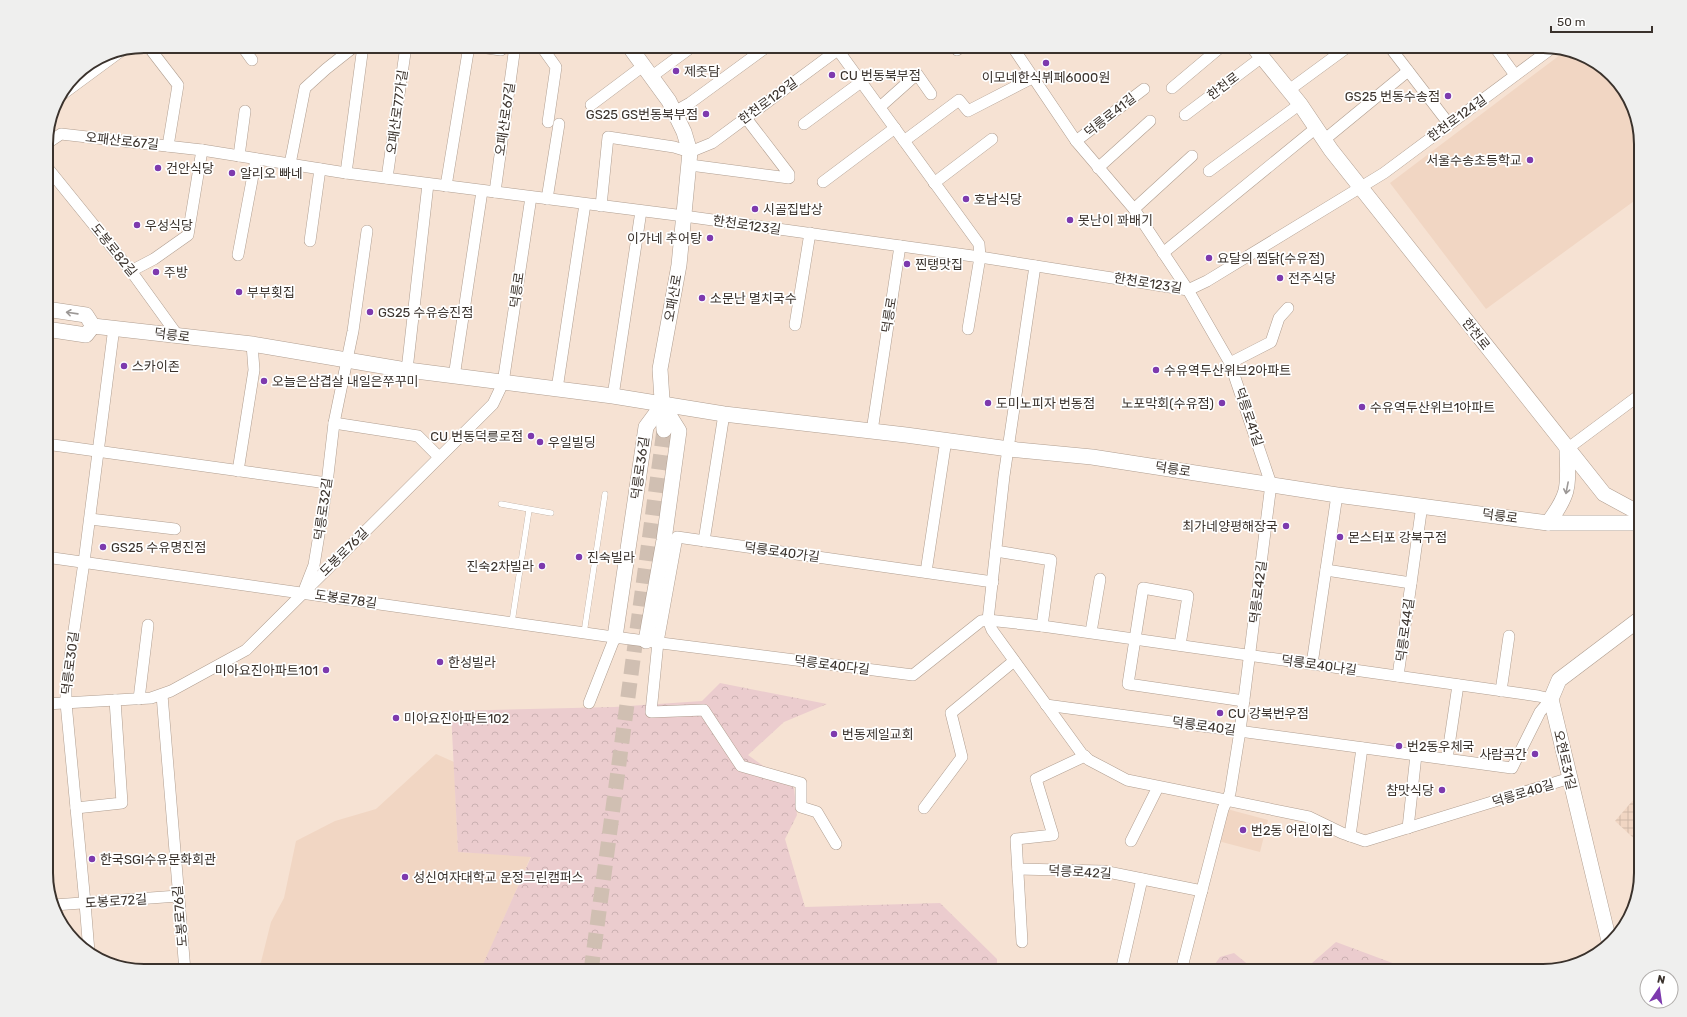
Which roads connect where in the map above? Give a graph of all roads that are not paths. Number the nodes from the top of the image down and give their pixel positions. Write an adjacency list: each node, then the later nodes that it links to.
1 (154, 53): 50 (street)
2 (247, 53): 23 (street)
3 (346, 53): 56 (street)
4 (362, 53): 60 (street)
5 (405, 53): 62 (street, 오패산로77가길)
6 (468, 53): 66 (street)
7 (515, 53): 69 (street, 오패산로67길)
8 (546, 53): 71 (street)
9 (635, 53): 25 (main road, 오패산로)
10 (681, 53): 25 (street)
11 (758, 53): 38 (street)
12 (831, 53): 40 (street, 한천로129길)
13 (843, 53): 28 (street)
14 (1017, 53): 27 (street, 덕릉로41길)
15 (1214, 53): 30 (street)
16 (1253, 53): 39 (street, 한천로)
17 (1260, 53): 32 (main road, 한천로)
18 (1339, 53): 32 (street)
19 (1394, 53): 24 (street)
20 (1499, 53): 26 (street)
21 (1545, 53): 26 (street, 한천로124길)
22 (108, 60): 29 (street)
23 (252, 60)
24 (1408, 71): 43 (street); 45 (street)
25 (647, 72): 35 (street); 38 (main road, 오패산로)
26 (1515, 75): 43 (street, 한천로124길)
27 (1034, 77): 48 (street); 49 (street, 덕릉로41길)
28 (861, 82): 36 (street); 42 (street)
29 (76, 84)
30 (1172, 88)
31 (1144, 89): 49 (street, 덕릉로41길)
32 (1289, 90): 34 (main road, 한천로)
33 (932, 94): 36 (street)
34 (1300, 104): 45 (main road, 한천로); 59 (street)
35 (591, 105)
36 (880, 107): 44 (street)
37 (244, 111): 52 (street)
38 (674, 112): 55 (main road, 오패산로)
39 (1184, 116)
40 (746, 118): 55 (street, 한천로129길); 55 (street)
41 (1150, 121): 57 (street)
42 (804, 124)
43 (1449, 124): 67 (street, 한천로124길)
44 (895, 128): 48 (street); 63 (street)
45 (1320, 134): 67 (main road, 한천로); 81 (street)
46 (992, 138): 64 (street)
47 (53, 139): 50 (street, 오패산로67길)
48 (904, 141): 64 (street)
49 (1076, 141): 57 (street, 덕릉로41길)
50 (168, 146): 51 (street, 오패산로67길)
51 (202, 150): 52 (street, 오패산로67길); 85 (street)
52 (239, 156): 54 (street, 오패산로67길)
53 (1192, 156): 74 (street)
54 (256, 159): 56 (street, 오패산로67길); 82 (street)
55 (690, 159): 73 (street); 76 (main road, 오패산로)
56 (290, 164): 58 (street, 오패산로67길)
57 (1098, 168): 74 (street, 덕릉로41길)
58 (320, 169): 60 (street, 오패산로67길); 79 (street)
59 (1209, 171)
60 (346, 173): 62 (street, 오패산로67길)
61 (53, 175): 85 (street, 도봉로82길)
62 (387, 178): 65 (street, 오패산로67길)
63 (823, 182)
64 (934, 183): 83 (street)
65 (428, 184): 66 (street, 오패산로67길); 98 (street)
66 (446, 186): 68 (street, 오패산로67길)
67 (1361, 187): 86 (street, 한천로123길); 112 (main road, 한천로)
68 (482, 190): 69 (street, 오패산로67길); 99 (street)
69 (495, 192): 70 (street, 오패산로67길)
70 (531, 197): 71 (street, 오패산로67길); 100 (street, 덕릉로)
71 (547, 199): 72 (street, 오패산로67길)
72 (585, 204): 73 (street, 오패산로67길); 101 (street)
73 (601, 206): 75 (street, 오패산로67길)
74 (1134, 210): 81 (street, 덕릉로41길)
75 (641, 211): 76 (street, 오패산로67길); 102 (street)
76 (684, 216): 78 (street, 한천로123길); 104 (main road, 오패산로)
77 (367, 231): 96 (street)
78 (810, 233): 80 (street, 한천로123길); 89 (street)
79 (310, 241)
80 (900, 246): 83 (street, 한천로123길); 108 (street, 덕릉로)
81 (1163, 252): 86 (street, 덕릉로41길)
82 (238, 255)
83 (980, 257): 84 (street, 한천로123길); 92 (street)
84 (1035, 266): 86 (street, 한천로123길); 111 (street)
85 (131, 271): 94 (street, 도봉로82길)
86 (1188, 290): 97 (street, 덕릉로41길)
87 (1288, 308): 97 (street)
88 (53, 310): 90 (main road, one-way to 88)
89 (794, 325)
90 (93, 326): 91 (main road, 덕릉로); 93 (main road)
91 (114, 328): 94 (main road, 덕릉로); 113 (street, 덕릉로30길)
92 (968, 329)
93 (53, 331)
94 (178, 336): 95 (main road, 덕릉로)
95 (252, 344): 96 (main road, 덕릉로); 115 (street)
96 (346, 360): 98 (main road, 덕릉로); 106 (street, 덕릉로32길)
97 (1230, 363): 117 (street, 덕릉로41길)
98 (407, 370): 99 (main road, 덕릉로)
99 (454, 376): 100 (main road, 덕릉로)
100 (503, 383): 101 (main road, 덕릉로); 114 (street, 도봉로76길)
101 (557, 389): 102 (main road, 덕릉로)
102 (613, 396): 104 (main road, 덕릉로)
103 (1634, 399): 112 (street)
104 (663, 404): 105 (main road, 덕릉로); 107 (main road, 오패산로); 147 (main road, 덕릉로36길); 149 (main road)
105 (724, 414): 108 (main road, 덕릉로); 129 (street)
106 (334, 423): 114 (street); 116 (street, 덕릉로32길)
107 (664, 430)
108 (872, 431): 109 (main road, 덕릉로)
109 (946, 440): 111 (main road, 덕릉로); 134 (street)
110 (53, 445): 113 (street)
111 (1009, 449): 117 (main road, 덕릉로); 130 (street)
112 (1568, 449): 123 (main road, 한천로); 126 (main road, one-way to 126)
113 (98, 451): 115 (street); 125 (street, 덕릉로30길)
114 (439, 457): 138 (street, 도봉로76길)
115 (238, 471): 116 (street)
116 (327, 483): 138 (street, 덕릉로32길)
117 (1271, 484): 119 (main road, 덕릉로); 151 (street, 덕릉로42길)
118 (605, 494): 145 (lane)
119 (1337, 495): 121 (main road, 덕릉로); 133 (street)
120 (501, 504): 122 (lane)
121 (1422, 505): 126 (main road, 덕릉로); 137 (street, 덕릉로44길)
122 (529, 510): 124 (lane); 140 (lane)
123 (1634, 510)
124 (551, 513)
125 (90, 519): 128 (street); 132 (street, 덕릉로30길)
126 (1548, 523): 127 (main road, 덕릉로)
127 (1634, 524)
128 (175, 530)
129 (704, 541): 134 (street, 덕릉로40가길); 149 (street, 덕릉로40가길)
130 (996, 551): 136 (street); 143 (street)
131 (53, 558): 132 (street, 도봉로78길)
132 (84, 562): 138 (street, 도봉로78길); 162 (street, 덕릉로30길)
133 (1326, 570): 137 (street, 덕릉로44길); 153 (street)
134 (926, 572): 136 (street, 덕릉로40가길)
135 (1100, 578): 144 (street)
136 (993, 582): 139 (street)
137 (1411, 583): 154 (street, 덕릉로44길)
138 (303, 592): 140 (street, 도봉로78길); 157 (street, 도봉로76길)
139 (988, 620): 143 (street, 덕릉로40나길); 149 (street, 덕릉로40다길); 152 (street, 덕릉로40길)
140 (512, 622): 145 (street, 도봉로78길)
141 (1634, 623): 159 (main road)
142 (148, 625): 158 (street)
143 (1042, 626): 144 (street, 덕릉로40나길)
144 (1091, 632): 148 (street, 덕릉로40나길)
145 (584, 633): 147 (street, 도봉로78길)
146 (1509, 636): 156 (street)
147 (615, 637): 149 (street, 도봉로78길); 163 (street, 덕릉로36길)
148 (1135, 639): 150 (street, 덕릉로40나길); 150 (street); 161 (street)
149 (652, 641): 179 (street)
150 (1180, 645): 151 (street, 덕릉로40나길)
151 (1250, 655): 153 (street, 덕릉로40나길); 161 (street, 덕릉로42길)
152 (1014, 660): 165 (street, 덕릉로40길); 175 (street)
153 (1312, 664): 154 (street, 덕릉로40나길)
154 (1398, 676): 155 (street, 덕릉로40나길)
155 (1458, 685): 156 (street, 덕릉로40나길); 170 (street)
156 (1500, 691): 159 (street, 덕릉로40나길)
157 (162, 694): 158 (street, 도봉로76길); 183 (street, 도봉로76길)
158 (139, 699): 160 (street, 도봉로76길)
159 (1551, 699): 170 (street, 덕릉로40길); 171 (main road, 오현로31길)
160 (115, 700): 162 (street, 도봉로76길); 174 (street)
161 (1244, 700): 166 (street, 덕릉로42길)
162 (66, 703): 164 (street, 도봉로76길); 174 (street, 덕릉로30길)
163 (589, 703)
164 (53, 704)
165 (1046, 705): 166 (street, 덕릉로40길); 169 (street, 덕릉로40길)
166 (1240, 731): 167 (street, 덕릉로40길); 173 (street, 덕릉로42길)
167 (1362, 748): 168 (street, 덕릉로40길); 177 (street)
168 (1416, 755): 170 (street, 덕릉로40길); 176 (street)
169 (1085, 756): 172 (street, 덕릉로40길); 180 (street)
170 (1447, 759)
171 (1570, 778): 176 (street, 덕릉로40길); 186 (main road, 오현로31길)
172 (1158, 787): 173 (street, 덕릉로40길); 178 (street)
173 (1227, 801): 177 (street, 덕릉로40길); 182 (street, 덕릉로42길)
174 (76, 808): 184 (street, 덕릉로30길)
175 (924, 808)
176 (1408, 828): 177 (street, 덕릉로40길)
177 (1350, 836)
178 (1131, 841)
179 (836, 844)
180 (1018, 869): 181 (street, 덕릉로42길); 187 (street)
181 (1142, 879): 182 (street, 덕릉로42길); 190 (street)
182 (1202, 891): 191 (street, 덕릉로42길)
183 (178, 896): 184 (street, 도봉로72길); 189 (street, 도봉로76길)
184 (85, 903): 185 (street, 도봉로72길); 188 (street, 덕릉로30길)
185 (59, 905)
186 (1608, 936)
187 (1022, 942)
188 (88, 944)
189 (184, 964)
190 (1123, 964)
191 (1183, 964)

